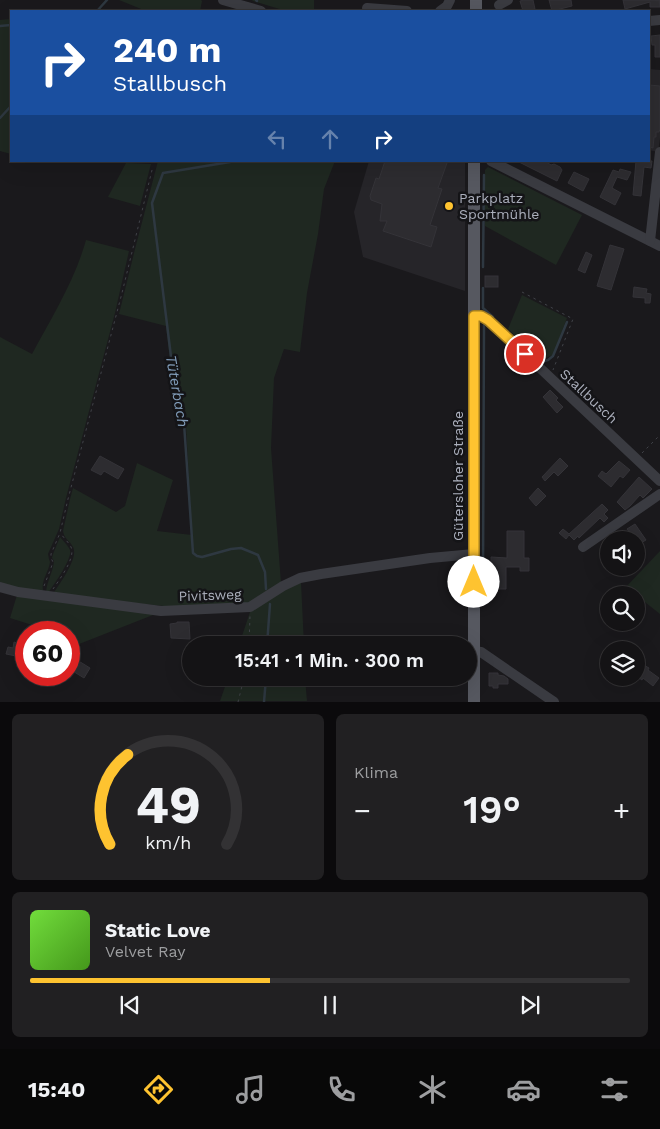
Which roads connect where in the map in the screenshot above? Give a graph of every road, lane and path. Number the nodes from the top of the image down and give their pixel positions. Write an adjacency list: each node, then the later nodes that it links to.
1 (223, 0): 4 (street)
2 (450, 0): 6 (street)
3 (367, 6): 5 (street)
4 (258, 10)
5 (399, 10)
6 (441, 10)
7 (660, 152): 11 (street)
8 (474, 162): 14 (main road, Gütersloher Straße)
9 (493, 162): 11 (street)
10 (153, 166): 20 (path)
11 (650, 241): 12 (street)
12 (660, 246)
13 (522, 292): 15 (path)
14 (474, 316): 15 (street, Stallbusch); 22 (main road, Gütersloher Straße)
15 (549, 377): 17 (street, Stallbusch)
16 (660, 435): 17 (path)
17 (636, 459): 18 (street, Stallbusch)
18 (660, 481)
19 (660, 494): 21 (street)
20 (60, 533): 24 (path); 24 (path)
21 (583, 548)
22 (474, 554): 25 (street, Pivitsweg); 27 (main road, Gütersloher Straße)
23 (0, 587): 24 (street, Pivitsweg)
24 (46, 596): 25 (street, Pivitsweg)
25 (250, 607): 26 (path)
26 (249, 636)
27 (473, 636)
28 (477, 652): 33 (street)
29 (242, 686): 31 (path)
30 (474, 686): 32 (main road, Gütersloher Straße)
31 (238, 702)
32 (474, 702)
33 (554, 702)

